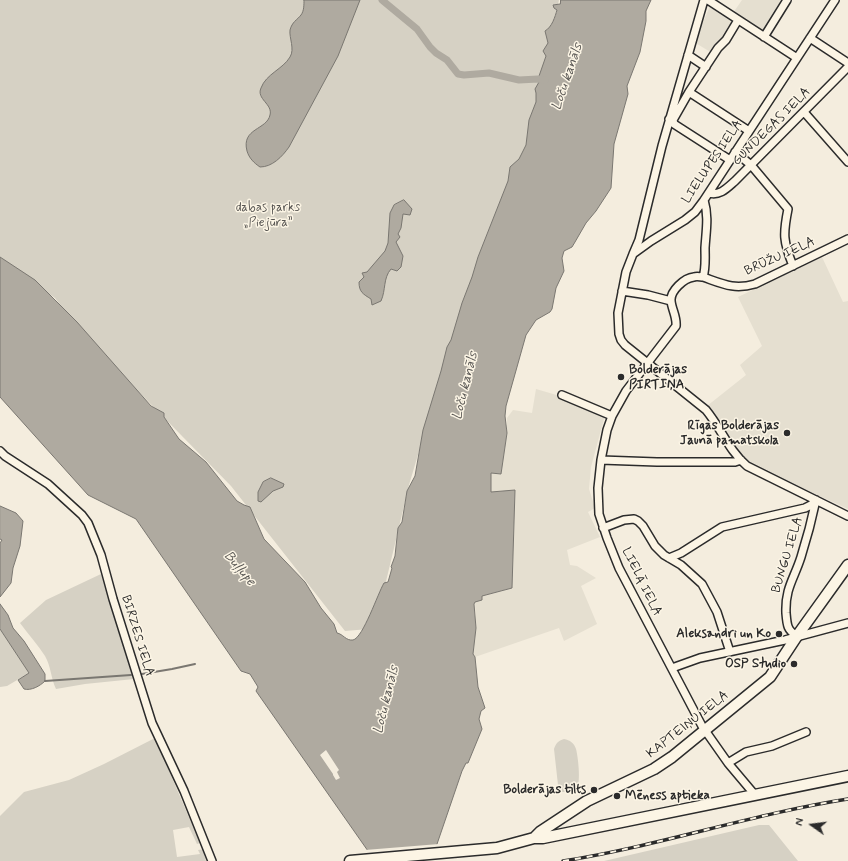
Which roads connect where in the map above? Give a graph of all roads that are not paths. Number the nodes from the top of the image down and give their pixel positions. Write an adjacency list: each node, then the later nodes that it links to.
1 (704, 0): 8 (street)
2 (708, 0): 5 (street)
3 (787, 0): 6 (street)
4 (835, 0): 7 (street, LIELUPES IELA)
5 (738, 20): 6 (street); 11 (street)
6 (764, 37): 9 (street)
7 (810, 38): 9 (street, LIELUPES IELA); 10 (street)
8 (688, 55): 11 (street); 15 (street)
9 (796, 58): 16 (street, LIELUPES IELA)
10 (848, 63)
11 (706, 67): 13 (street)
12 (848, 67): 14 (street, GUNDEGAS IELA)
13 (689, 92): 15 (street); 16 (street)
14 (804, 112): 19 (street); 20 (street, GUNDEGAS IELA)
15 (671, 120): 18 (street); 24 (street)
16 (749, 131): 17 (street, LIELUPES IELA)
17 (735, 152): 18 (street, LIELUPES IELA); 20 (street)
18 (730, 160): 21 (street, LIELUPES IELA)
19 (848, 162)
20 (751, 165): 21 (street, GUNDEGAS IELA); 25 (street)
21 (709, 193): 22 (street, LIELUPES IELA)
22 (704, 200): 24 (street, LIELUPES IELA); 26 (street)
23 (848, 239): 25 (street, BRŪŽU IELA)
24 (633, 254): 27 (street)
25 (793, 266): 26 (street, BRŪŽU IELA)
26 (703, 277): 28 (street)
27 (622, 291): 28 (street); 29 (street)
28 (671, 301): 29 (street, LIELĀ IELA)
29 (647, 363): 31 (street, LIELĀ IELA); 34 (street)
30 (562, 395): 31 (street)
31 (612, 416): 33 (street, LIELĀ IELA)
32 (0, 451): 50 (street, BIRZES IELA)
33 (600, 460): 34 (street); 37 (street, LIELĀ IELA)
34 (740, 460): 35 (street)
35 (816, 500): 36 (street); 38 (street); 41 (street, BUNGU IELA)
36 (848, 516)
37 (603, 528): 38 (street); 43 (street, LIELĀ IELA)
38 (669, 558): 42 (street)
39 (848, 565): 41 (street, KAPTEIŅU IELA)
40 (848, 623): 41 (street)
41 (797, 636): 42 (street); 44 (street, KAPTEIŅU IELA)
42 (730, 652): 43 (street)
43 (672, 668): 44 (street, LIELĀ IELA)
44 (704, 730): 46 (street, LIELĀ IELA); 49 (street, KAPTEIŅU IELA)
45 (806, 732): 46 (street)
46 (728, 763): 48 (street, LIELĀ IELA)
47 (848, 776): 48 (street)
48 (755, 795): 49 (street)
49 (534, 838): 51 (street, KAPTEIŅU IELA)
50 (212, 861)
51 (350, 861)

